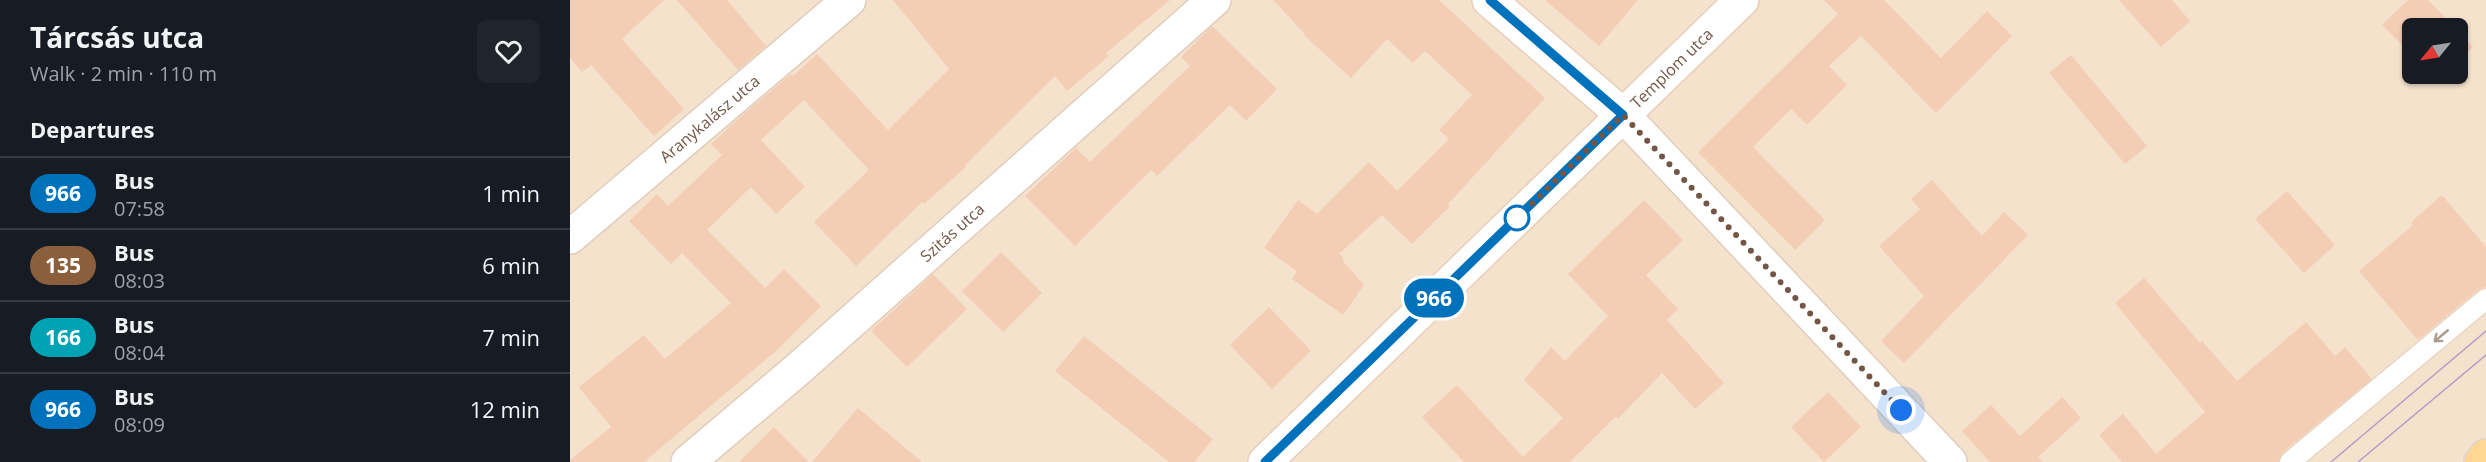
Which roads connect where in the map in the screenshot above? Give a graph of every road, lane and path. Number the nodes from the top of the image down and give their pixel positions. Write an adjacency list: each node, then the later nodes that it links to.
1 (849, 0): 6 (street, Aranykalász utca)
2 (1214, 0): 9 (street, Szitás utca)
3 (1490, 0): 5 (street)
4 (1742, 0): 5 (street, Templom utca)
5 (1623, 115): 10 (street, Templom utca); 11 (street)
6 (570, 237)
7 (2486, 298): 12 (lane, one-way to 12)
8 (2486, 456): 13 (main road)
9 (688, 462)
10 (1265, 462)
11 (1950, 462)
12 (2290, 462)
13 (2481, 462)

